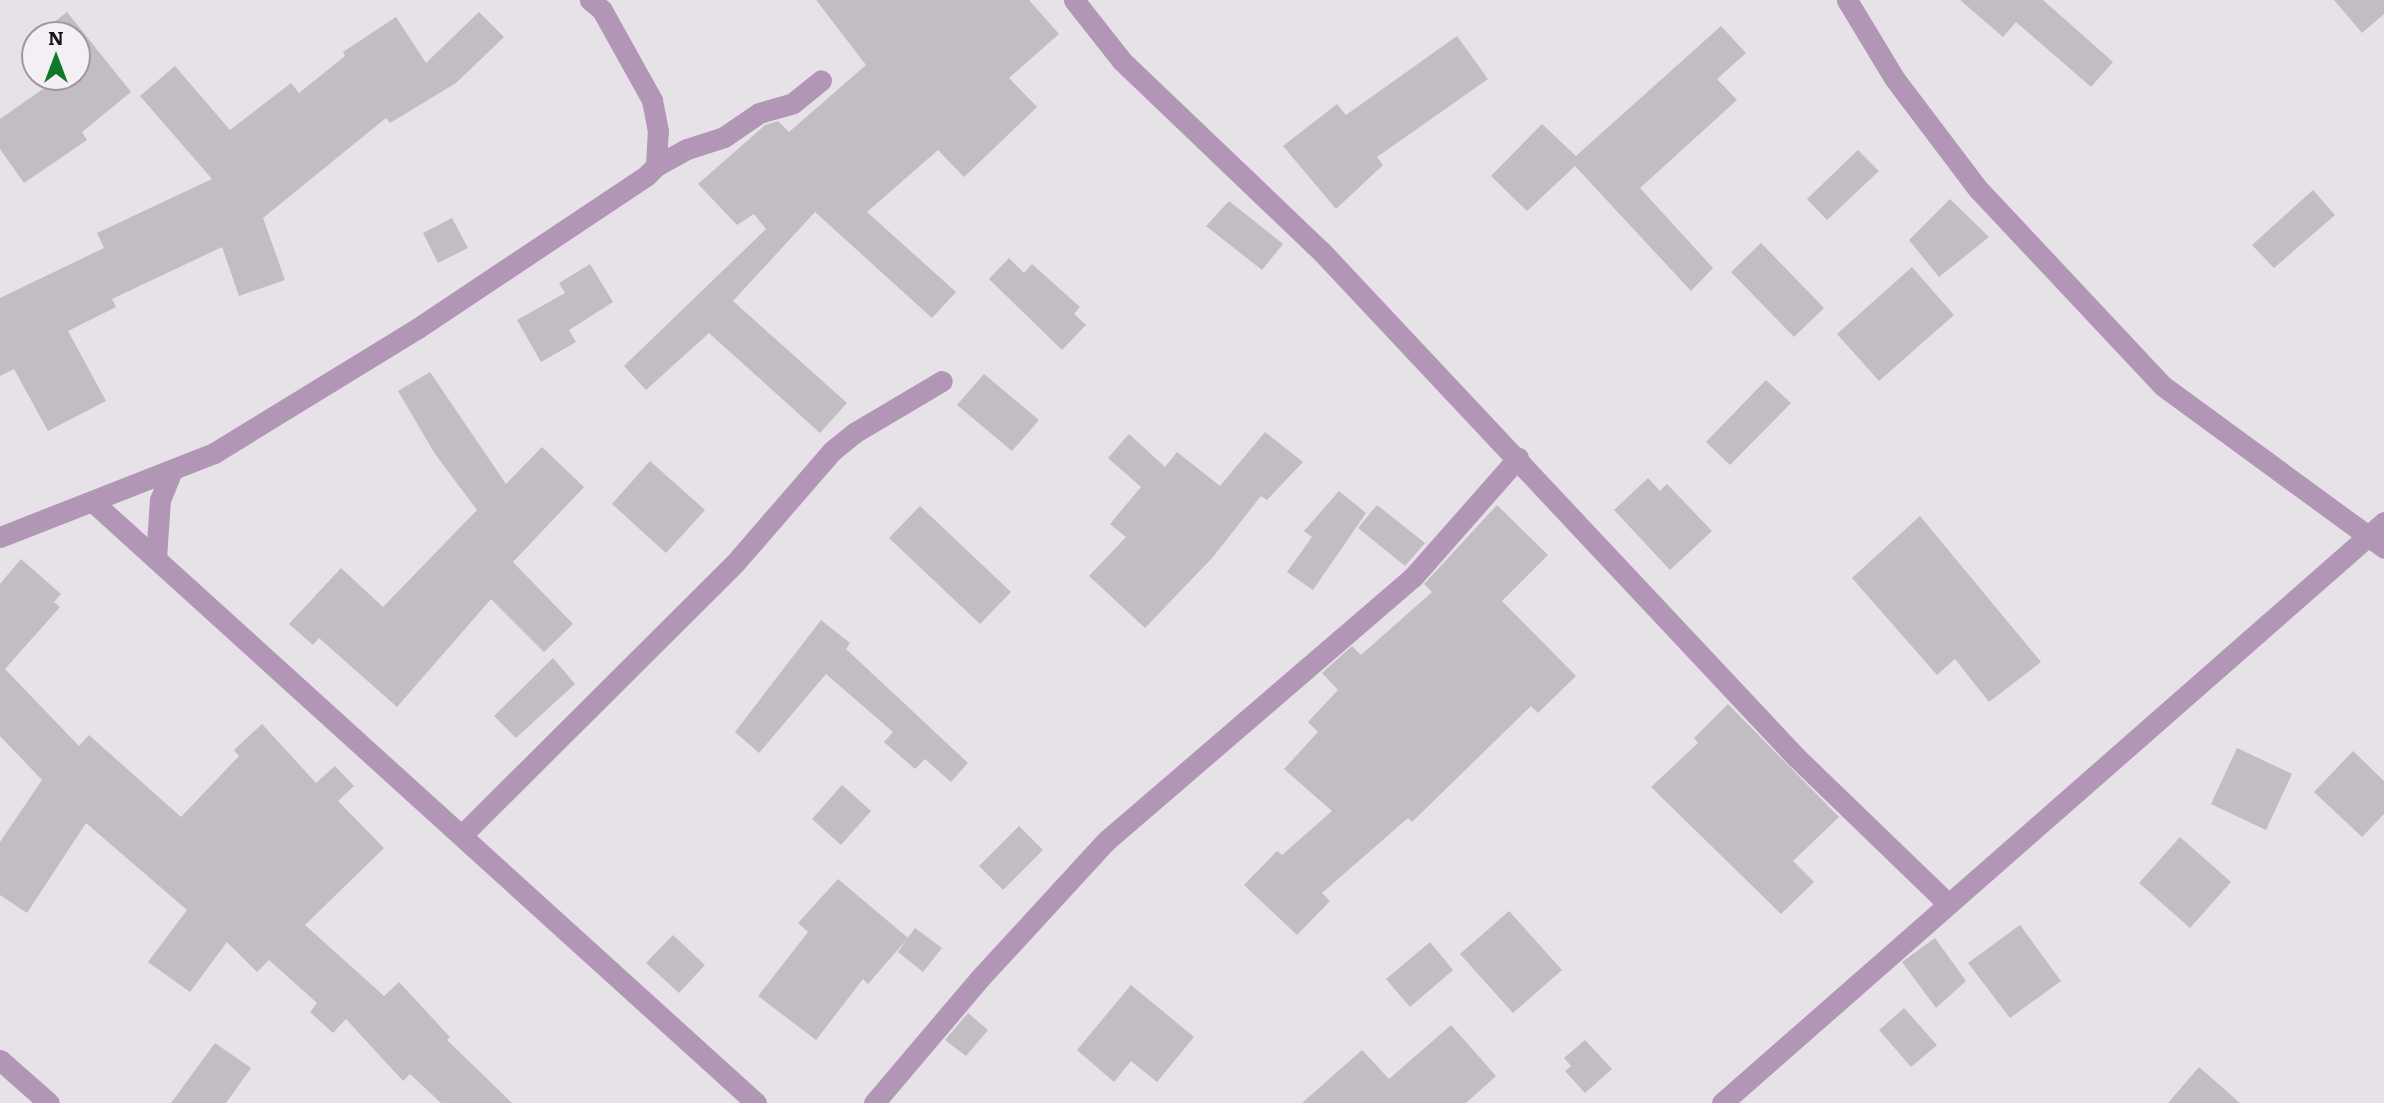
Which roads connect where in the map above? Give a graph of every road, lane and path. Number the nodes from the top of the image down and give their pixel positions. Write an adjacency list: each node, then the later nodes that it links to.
1 (1074, 0): 7 (street)
2 (1847, 0): 12 (street)
3 (602, 3): 5 (street)
4 (821, 80): 5 (street)
5 (656, 166): 8 (street)
6 (942, 381): 14 (street)
7 (1518, 458): 15 (street); 19 (street)
8 (171, 473): 9 (street); 13 (street)
9 (93, 502): 11 (street); 13 (street)
10 (2384, 522): 12 (street)
11 (0, 537)
12 (2376, 542): 15 (street)
13 (156, 558): 14 (street)
14 (463, 834): 18 (street)
15 (1947, 903): 20 (street)
16 (0, 1060): 17 (street)
17 (49, 1103)
18 (756, 1103)
19 (874, 1103)
20 (1722, 1103)

